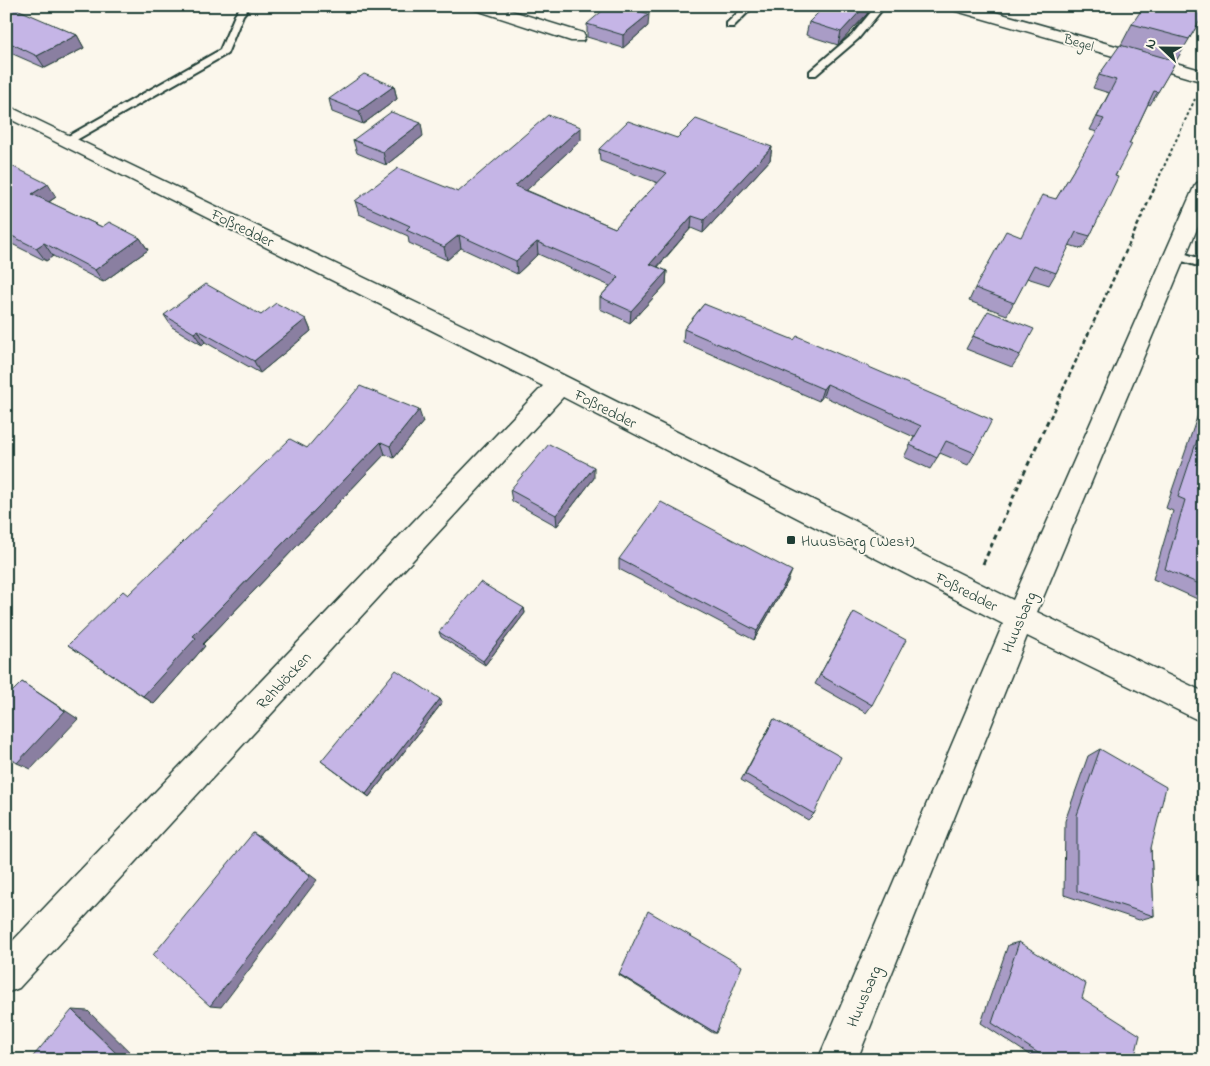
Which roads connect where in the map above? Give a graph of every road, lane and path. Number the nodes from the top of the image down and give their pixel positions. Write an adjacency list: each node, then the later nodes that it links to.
1 (246, 6): 12 (lane)
2 (479, 6): 7 (street)
3 (750, 6): 6 (lane)
4 (881, 6): 8 (lane)
5 (955, 6): 9 (street, Begel)
6 (730, 25)
7 (577, 37)
8 (813, 73)
9 (1204, 77)
10 (1196, 98): 17 (path)
11 (6, 110): 12 (street, Foßredder)
12 (67, 141): 16 (street, Foßredder)
13 (1204, 186): 14 (street, Huusbarg)
14 (1174, 254): 15 (lane); 18 (street, Huusbarg)
15 (1204, 264)
16 (560, 384): 17 (street, Foßredder); 20 (street, Rehblöcken)
17 (970, 592): 18 (street, Foßredder)
18 (1020, 618): 19 (street, Foßredder); 21 (street, Huusbarg)
19 (1204, 708)
20 (6, 975)
21 (836, 1060)

